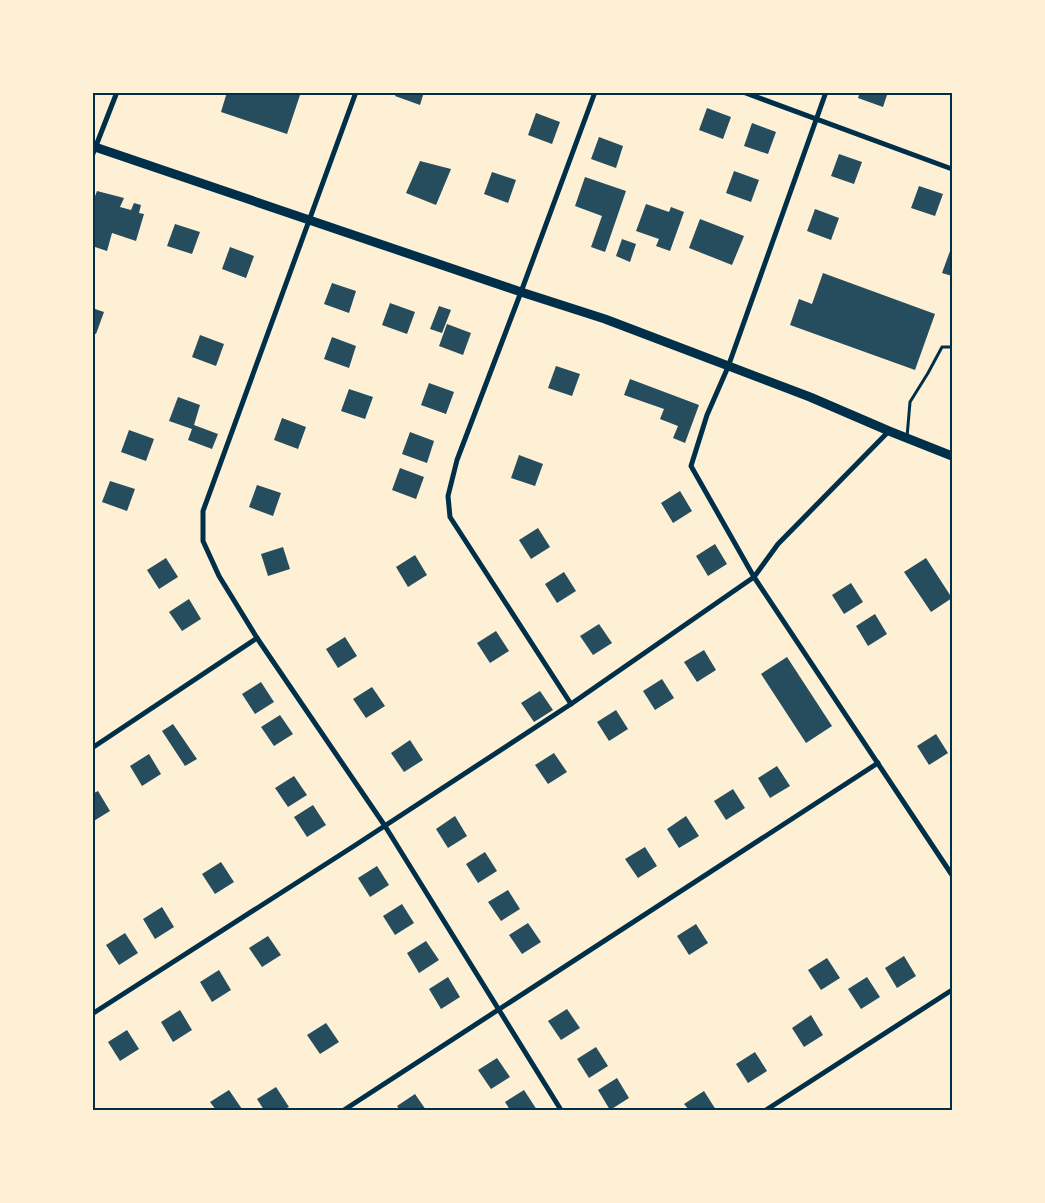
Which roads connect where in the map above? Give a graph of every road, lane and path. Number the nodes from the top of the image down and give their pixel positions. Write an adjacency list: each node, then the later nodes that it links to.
1 (117, 92): 7 (street)
2 (356, 92): 9 (street)
3 (595, 92): 10 (street)
4 (743, 92): 6 (street)
5 (826, 92): 6 (street)
6 (817, 120): 8 (street); 12 (street)
7 (94, 150): 9 (street)
8 (952, 169)
9 (310, 220): 10 (street); 17 (street)
10 (521, 292): 12 (street); 18 (street)
11 (952, 347): 14 (lane)
12 (728, 367): 13 (street); 16 (street)
13 (889, 431): 14 (street); 16 (street)
14 (907, 437): 15 (street)
15 (952, 456)
16 (754, 577): 18 (street); 20 (street)
17 (257, 638): 19 (street); 21 (street)
18 (571, 704): 21 (street)
19 (92, 748)
20 (878, 763): 22 (street); 24 (street)
21 (385, 826): 24 (street); 25 (street)
22 (952, 875)
23 (952, 990): 28 (street)
24 (499, 1009): 26 (street); 27 (street)
25 (92, 1014)
26 (344, 1110)
27 (561, 1110)
28 (766, 1110)

